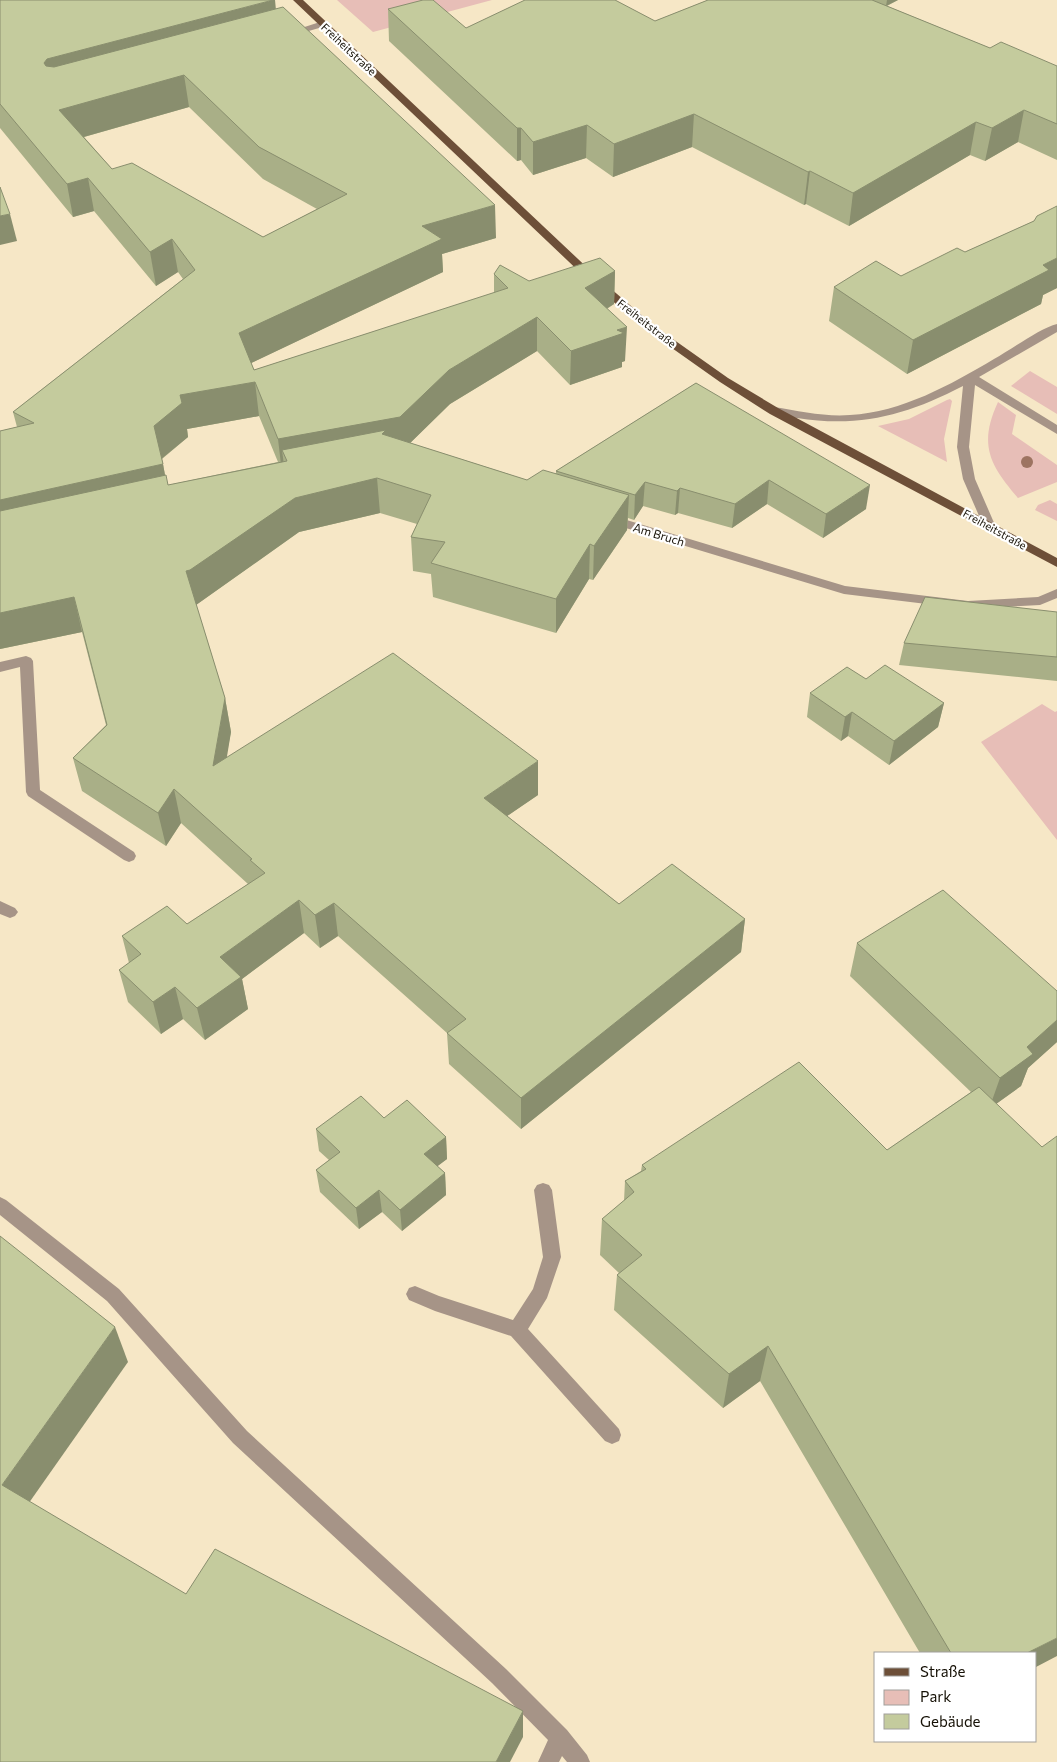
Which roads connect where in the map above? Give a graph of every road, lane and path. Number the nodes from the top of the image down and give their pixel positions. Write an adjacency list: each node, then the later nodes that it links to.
1 (298, 0): 2 (main road, Freiheitstraße)
2 (323, 24): 3 (street); 6 (main road, Freiheitstraße)
3 (275, 37)
4 (1057, 328): 5 (street)
5 (970, 377): 6 (street); 7 (street); 9 (street)
6 (774, 411): 9 (main road, Freiheitstraße)
7 (1057, 430)
8 (602, 516): 11 (street, Am Bruch)
9 (988, 525): 10 (main road, Freiheitstraße)
10 (1057, 563)
11 (1057, 593)
12 (0, 667): 13 (street)
13 (128, 856)
14 (543, 1190): 17 (street)
15 (0, 1205): 19 (street)
16 (415, 1294): 17 (street)
17 (517, 1330): 18 (street)
18 (612, 1435)
19 (560, 1737): 20 (street); 21 (street)
20 (548, 1762)
21 (580, 1762)

